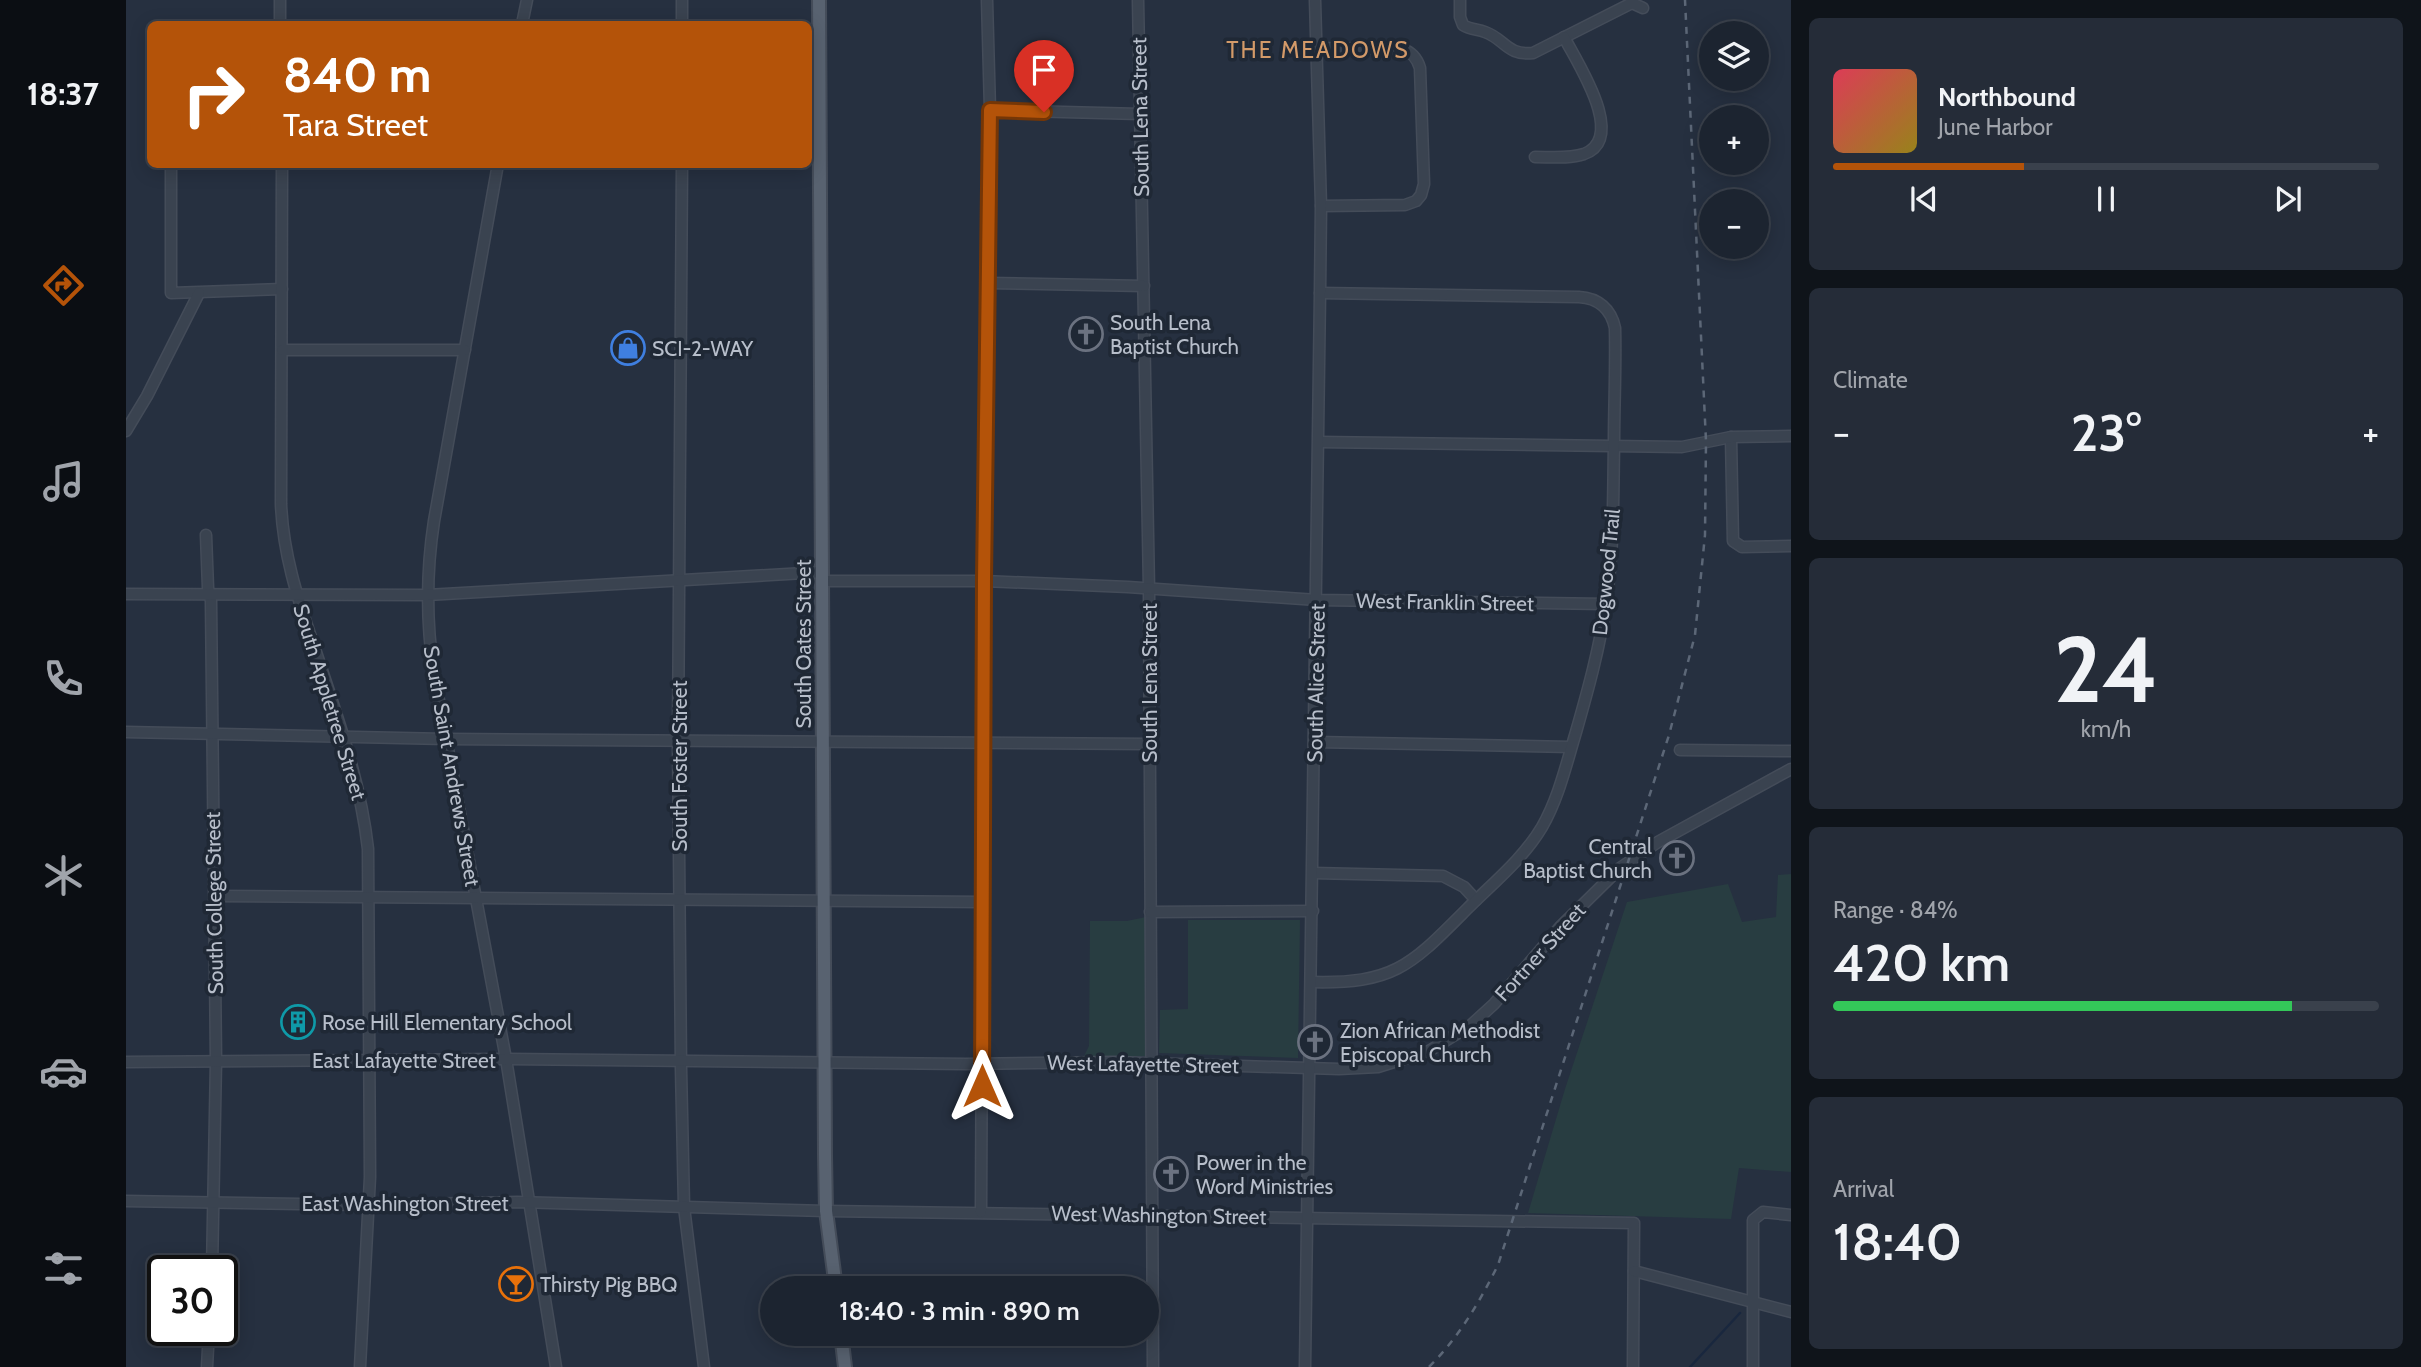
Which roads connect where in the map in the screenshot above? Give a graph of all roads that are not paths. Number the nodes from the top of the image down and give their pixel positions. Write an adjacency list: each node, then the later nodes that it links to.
1 (280, 0): 10 (street)
2 (527, 0): 11 (street)
3 (682, 0): 12 (street)
4 (819, 0): 37 (main road, South Oates Street)
5 (987, 0): 15 (street)
6 (1138, 0): 16 (street, South Lena Street)
7 (1315, 0): 14 (street, South Alice Street)
8 (1460, 0): 13 (street)
9 (1643, 8): 13 (street)
10 (280, 21)
11 (523, 21)
12 (682, 21)
13 (1564, 37): 17 (street)
14 (1316, 48): 22 (street, South Alice Street); 22 (street)
15 (990, 110): 16 (street); 23 (street)
16 (1140, 114): 24 (street, South Lena Street)
17 (1535, 157)
18 (171, 168): 26 (street)
19 (282, 168): 25 (street, South Appletree Street)
20 (497, 168): 29 (street, South Saint Andrews Street)
21 (682, 168): 38 (street, South Foster Street)
22 (1321, 206): 27 (street, South Alice Street)
23 (988, 283): 24 (street); 39 (street)
24 (1143, 286): 40 (street, South Lena Street)
25 (282, 289): 26 (street); 28 (street, South Appletree Street)
26 (199, 293): 30 (street)
27 (1321, 293): 33 (street, South Alice Street); 34 (street, Dogwood Trail)
28 (282, 349): 29 (street); 43 (street, South Appletree Street)
29 (465, 350): 44 (street, South Saint Andrews Street)
30 (126, 431)
31 (1791, 436): 32 (street)
32 (1731, 437): 34 (street); 36 (street)
33 (1319, 442): 34 (street); 45 (street, South Alice Street)
34 (1614, 447): 46 (street, Dogwood Trail)
35 (206, 536): 42 (street, South College Street)
36 (1791, 546)
37 (822, 576): 38 (street, West Franklin Street); 39 (street, West Franklin Street); 52 (main road, South Oates Street)
38 (679, 580): 44 (street, West Franklin Street); 51 (street, South Foster Street)
39 (984, 580): 40 (street, West Franklin Street); 54 (street)
40 (1149, 589): 45 (street, West Franklin Street); 55 (street, South Lena Street)
41 (126, 594): 42 (street, West Franklin Street)
42 (209, 594): 43 (street, West Franklin Street); 48 (street, South College Street)
43 (296, 594): 44 (street, West Franklin Street); 49 (street, South Appletree Street)
44 (427, 595): 50 (street, South Saint Andrews Street)
45 (1317, 600): 46 (street, West Franklin Street); 53 (street, South Alice Street)
46 (1606, 604): 56 (street, Dogwood Trail)
47 (126, 732): 48 (street)
48 (212, 734): 49 (street); 61 (street, South College Street)
49 (343, 736): 50 (street); 62 (street, South Appletree Street)
50 (446, 739): 51 (street); 63 (street, South Saint Andrews Street)
51 (678, 739): 52 (street); 64 (street, South Foster Street)
52 (823, 741): 54 (street); 66 (main road, South Oates Street)
53 (1315, 742): 56 (street); 60 (street, South Alice Street)
54 (983, 743): 55 (street); 67 (street)
55 (1149, 744): 69 (street, South Lena Street)
56 (1571, 747): 65 (street, Dogwood Trail)
57 (1680, 750): 58 (street)
58 (1791, 751)
59 (1791, 768): 79 (street, Fortner Street)
60 (1313, 873): 65 (street); 68 (street, South Alice Street)
61 (214, 896): 62 (street); 73 (street, South College Street)
62 (370, 898): 63 (street); 72 (street, South Appletree Street)
63 (476, 898): 64 (street); 71 (street, South Saint Andrews Street)
64 (679, 900): 66 (street); 75 (street, South Foster Street)
65 (1476, 900): 70 (street, Dogwood Trail)
66 (824, 901): 67 (street); 78 (main road, South Oates Street)
67 (983, 902): 77 (street)
68 (1313, 911): 69 (street); 70 (street, South Alice Street)
69 (1150, 912): 76 (street, South Lena Street)
70 (1312, 982): 79 (street, South Alice Street)
71 (506, 1059): 72 (street, East Lafayette Street); 75 (street, East Lafayette Street); 83 (street, South Saint Andrews Street)
72 (370, 1060): 73 (street, East Lafayette Street); 82 (street, South Appletree Street)
73 (216, 1061): 74 (street, East Lafayette Street); 81 (street, South College Street)
74 (126, 1062)
75 (681, 1062): 78 (street, West Lafayette Street); 84 (street, South Foster Street)
76 (1151, 1062): 77 (street, West Lafayette Street); 79 (street, West Lafayette Street); 87 (street, South Lena Street)
77 (982, 1063): 78 (street, West Lafayette Street); 86 (street)
78 (824, 1064): 85 (main road, South Oates Street)
79 (1311, 1068): 89 (street, South Alice Street)
80 (126, 1201): 81 (street, East Washington Street)
81 (215, 1202): 82 (street, East Washington Street); 90 (street, South College Street)
82 (370, 1204): 83 (street, East Washington Street); 98 (street, South Appletree Street)
83 (529, 1205): 84 (street, East Washington Street); 99 (street, South Saint Andrews Street)
84 (684, 1207): 85 (street, West Washington Street); 100 (street, South Foster Street)
85 (826, 1210): 86 (street, West Washington Street); 92 (main road, South Oates Street)
86 (981, 1212): 87 (street, West Washington Street)
87 (1153, 1214): 89 (street, West Washington Street); 102 (street, South Lena Street)
88 (1791, 1215): 93 (street)
89 (1308, 1216): 91 (street, West Washington Street); 103 (street, South Alice Street)
90 (213, 1255)
91 (1634, 1271): 93 (street); 104 (street)
92 (834, 1276)
93 (1753, 1303): 94 (street); 105 (street)
94 (1791, 1312)
95 (208, 1346): 97 (street)
96 (842, 1346): 101 (main road)
97 (207, 1367)
98 (360, 1367)
99 (556, 1367)
100 (704, 1367)
101 (845, 1367)
102 (1153, 1367)
103 (1305, 1367)
104 (1633, 1367)
105 (1753, 1367)

